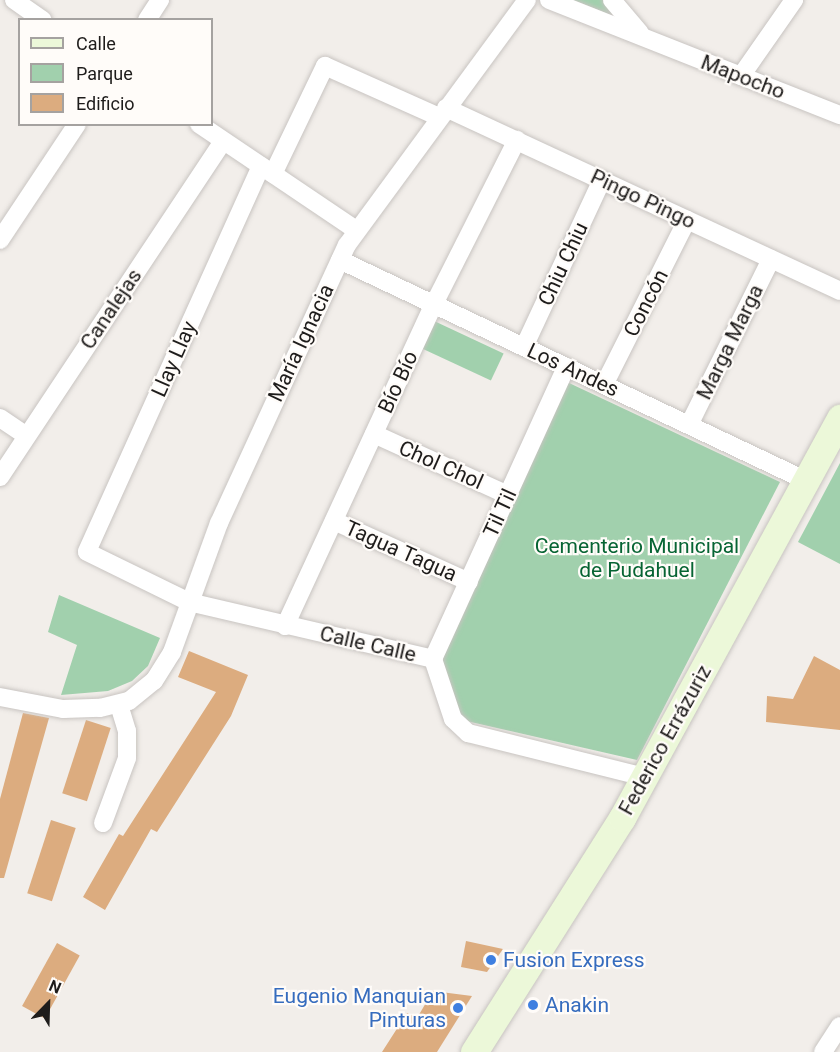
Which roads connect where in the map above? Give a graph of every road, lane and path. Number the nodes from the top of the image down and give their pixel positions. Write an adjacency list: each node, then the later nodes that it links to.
1 (3, 0): 8 (street)
2 (14, 0): 9 (street)
3 (160, 0): 10 (street)
4 (527, 0): 14 (street, María Ignacia)
5 (549, 0): 11 (street, Mapocho)
6 (612, 0): 11 (street, Mapocho)
7 (794, 0): 13 (street)
8 (0, 4)
9 (40, 18)
10 (148, 18)
11 (645, 39): 13 (street, Mapocho)
12 (325, 66): 14 (street, Pingo Pingo); 20 (street, Llay Llay)
13 (741, 76): 15 (street, Mapocho)
14 (443, 113): 18 (street, Pingo Pingo); 23 (street, María Ignacia)
15 (840, 115)
16 (76, 126): 24 (street)
17 (202, 126): 19 (street)
18 (517, 140): 21 (street, Pingo Pingo); 28 (street, Bío Bío)
19 (223, 141): 20 (street); 36 (street, Canalejas)
20 (267, 170): 23 (street); 41 (street, Llay Llay)
21 (602, 180): 22 (street, Pingo Pingo); 29 (street, Chiu Chiu)
22 (687, 220): 26 (street, Pingo Pingo); 31 (street, Concón)
23 (356, 230): 25 (street, María Ignacia)
24 (0, 240)
25 (340, 260): 28 (street, Los Andes); 43 (street, María Ignacia)
26 (771, 260): 27 (street, Pingo Pingo); 34 (street, Marga Marga)
27 (840, 291)
28 (434, 304): 29 (street, Los Andes); 35 (street, Bío Bío)
29 (524, 347): 30 (street, Los Andes)
30 (566, 367): 31 (street, Los Andes); 39 (street, Til Til)
31 (604, 385): 34 (street, Los Andes)
32 (0, 418): 36 (street)
33 (840, 418): 38 (street, Federico Errázuriz)
34 (689, 425): 38 (street, Los Andes)
35 (374, 434): 39 (street, Chol Chol); 40 (street, Bío Bío)
36 (27, 436): 37 (street, Canalejas)
37 (0, 477)
38 (807, 481): 48 (street, Federico Errázuriz)
39 (508, 495): 42 (street, Til Til)
40 (334, 521): 42 (street, Tagua Tagua); 44 (street, Bío Bío)
41 (87, 552): 43 (street, Calle Calle)
42 (469, 582): 45 (street, Til Til)
43 (189, 602): 44 (street, Calle Calle); 47 (street, María Ignacia)
44 (285, 626): 45 (street, Calle Calle)
45 (434, 659): 48 (street, Calle Calle)
46 (0, 697): 47 (street)
47 (119, 705): 49 (street)
48 (645, 777): 51 (street, Federico Errázuriz)
49 (104, 823)
50 (840, 1026): 52 (street)
51 (474, 1052)
52 (823, 1052)

